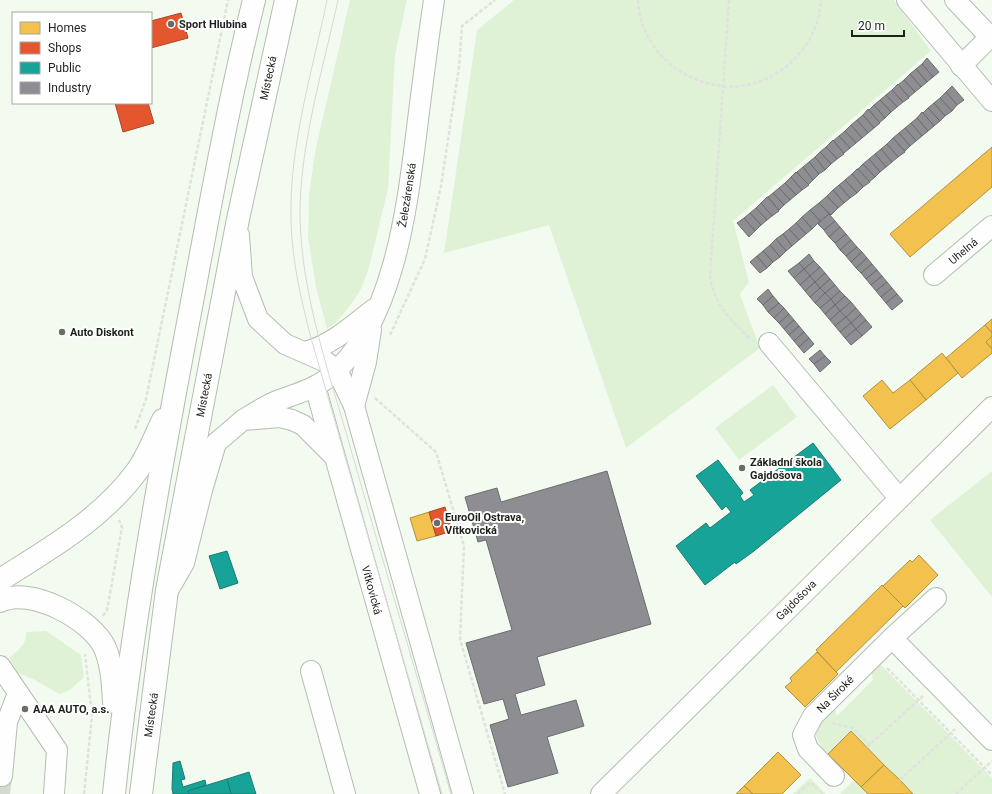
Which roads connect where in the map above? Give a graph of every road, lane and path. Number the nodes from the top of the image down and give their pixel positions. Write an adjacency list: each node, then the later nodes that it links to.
1 (228, 0): 30 (path)
2 (254, 0): 26 (highway)
3 (286, 0): 15 (highway, Místecká)
4 (434, 0): 18 (street, Železárenská)
5 (495, 0): 20 (path)
6 (638, 0): 13 (path)
7 (729, 0): 13 (path)
8 (821, 0): 13 (path)
9 (907, 0): 12 (street)
10 (955, 0): 11 (street)
11 (991, 38): 12 (street)
12 (961, 66): 14 (street)
13 (723, 86): 21 (path)
14 (992, 101)
15 (238, 219): 22 (street); 35 (highway, Místecká)
16 (992, 226): 17 (street, Uhelná)
17 (934, 275)
18 (382, 302): 19 (street, Železárenská); 22 (street)
19 (372, 320): 23 (street, Železárenská); 27 (street)
20 (390, 336)
21 (769, 342): 32 (street)
22 (304, 352): 23 (street)
23 (337, 370): 24 (street, Železárenská); 27 (street)
24 (315, 386): 29 (street, Železárenská); 31 (street, Vítkovická)
25 (372, 396): 69 (path)
26 (173, 401): 33 (highway); 53 (highway)
27 (354, 406): 68 (street)
28 (992, 407): 32 (street, Gajdošova)
29 (243, 420): 31 (street); 35 (street, Železárenská)
30 (134, 435)
31 (336, 458): 67 (street, Vítkovická)
32 (899, 498): 70 (street, Gajdošova)
33 (112, 500): 34 (highway); 38 (path)
34 (0, 580)
35 (168, 590): 51 (highway, Místecká)
36 (936, 598): 39 (street, Na Široké)
37 (0, 602): 38 (highway)
38 (91, 631): 53 (highway); 62 (path)
39 (892, 638): 40 (street, Na Široké); 43 (street)
40 (874, 655): 45 (path); 46 (street, Na Široké)
41 (0, 666): 44 (street)
42 (311, 671): 66 (street)
43 (936, 683): 45 (path); 47 (street)
44 (18, 693): 57 (street); 61 (street)
45 (919, 700): 48 (path); 50 (path)
46 (817, 712): 50 (path); 58 (street, Na Široké)
47 (968, 716): 48 (path); 49 (street)
48 (951, 733): 55 (path); 59 (path)
49 (992, 740)
50 (870, 745): 52 (path)
51 (146, 747): 64 (highway, Místecká); 65 (highway)
52 (867, 747)
53 (118, 751): 63 (highway)
54 (992, 761): 55 (path)
55 (985, 768): 56 (path); 73 (path)
56 (992, 775)
57 (2, 776)
58 (834, 776)
59 (900, 780)
60 (819, 792): 71 (path); 72 (path)
61 (54, 794)
62 (84, 794)
63 (114, 794)
64 (141, 794)
65 (153, 794)
66 (345, 794)
67 (430, 794)
68 (462, 794)
69 (505, 794)
70 (601, 794)
71 (798, 794)
72 (823, 794)
73 (956, 794)

